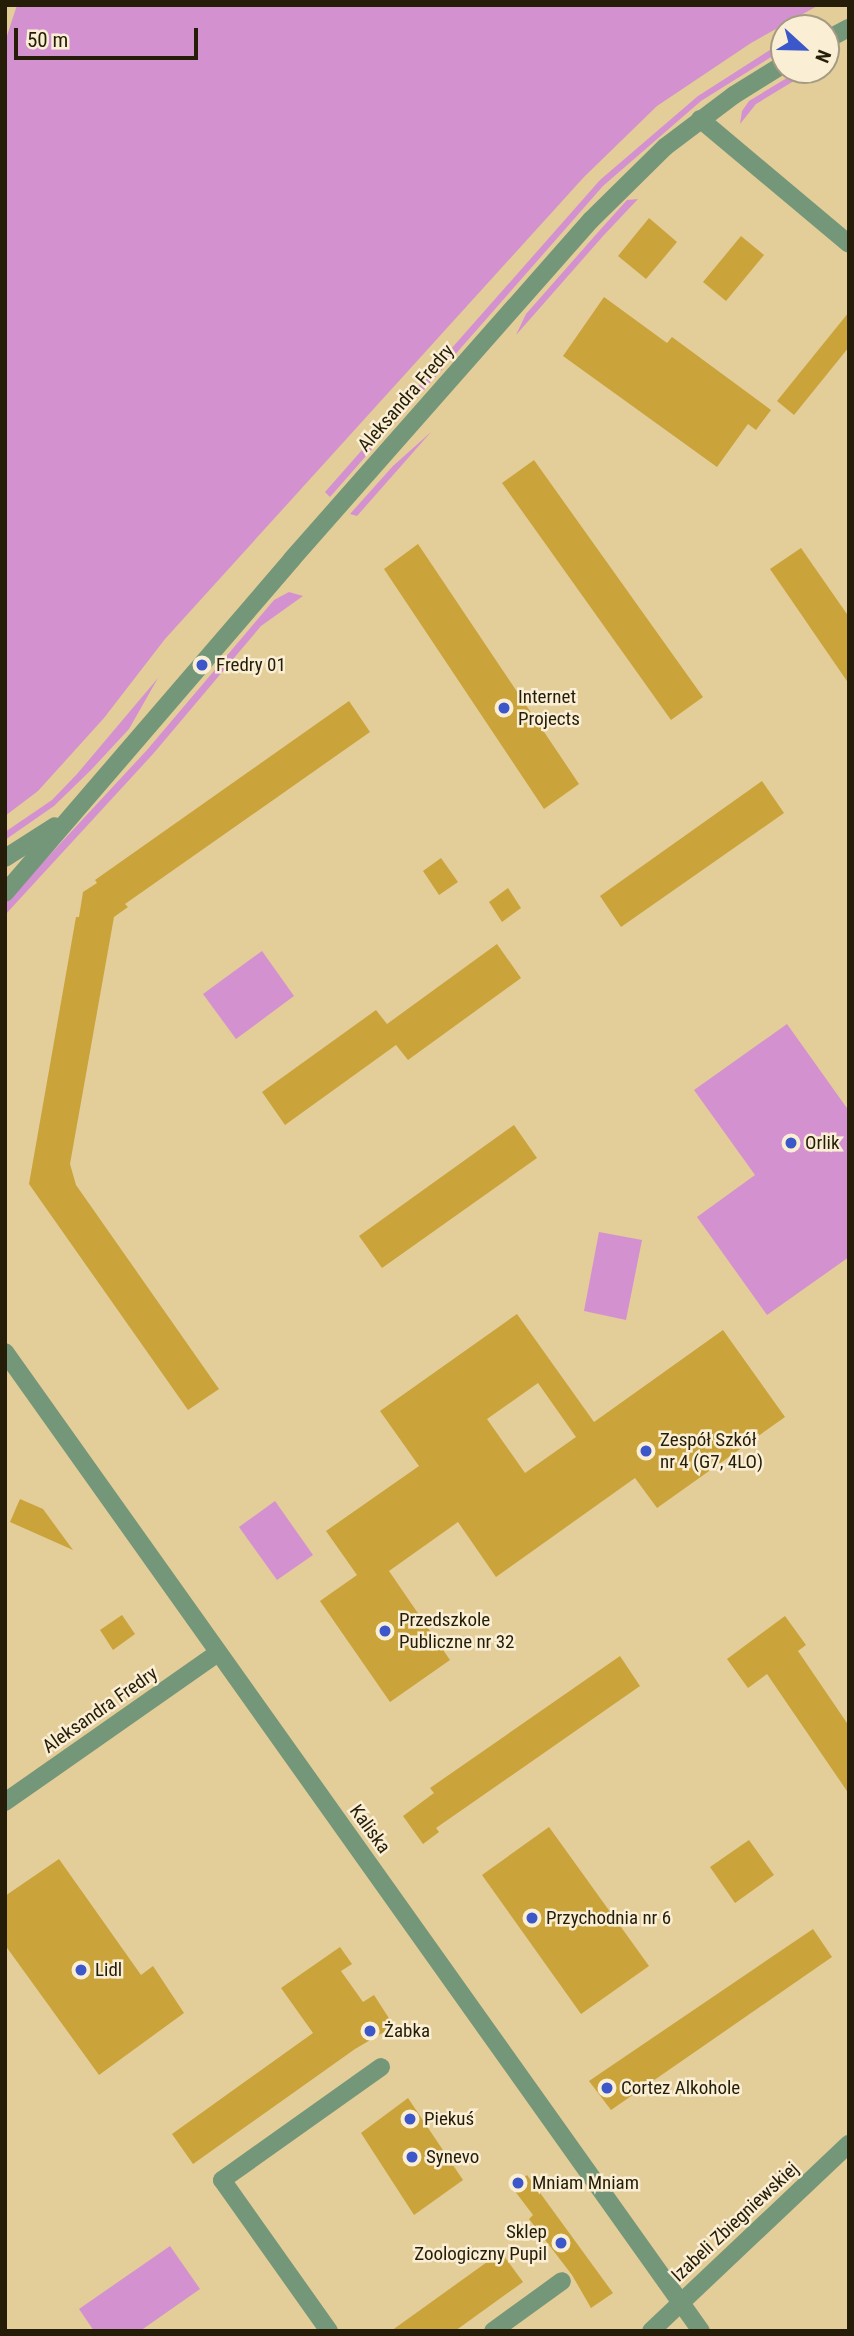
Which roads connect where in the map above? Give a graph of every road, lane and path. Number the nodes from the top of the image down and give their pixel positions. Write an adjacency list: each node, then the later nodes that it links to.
1 (770, 73): 2 (street, Aleksandra Fredry)
2 (700, 119): 3 (street); 4 (street, Aleksandra Fredry)
3 (849, 243)
4 (92, 794): 5 (street, Aleksandra Fredry); 6 (street, Aleksandra Fredry)
5 (5, 858)
6 (5, 893)
7 (5, 1352): 8 (street, Kaliska)
8 (218, 1653): 9 (street, Aleksandra Fredry); 13 (street, Kaliska)
9 (5, 1802)
10 (380, 2067): 14 (street)
11 (849, 2144): 13 (street, Izabeli Zbiegniewskiej)
12 (562, 2281): 15 (street)
13 (681, 2302): 16 (street, Izabeli Zbiegniewskiej); 17 (street, Kaliska)
14 (330, 2331)
15 (493, 2331)
16 (651, 2331)
17 (701, 2331)

